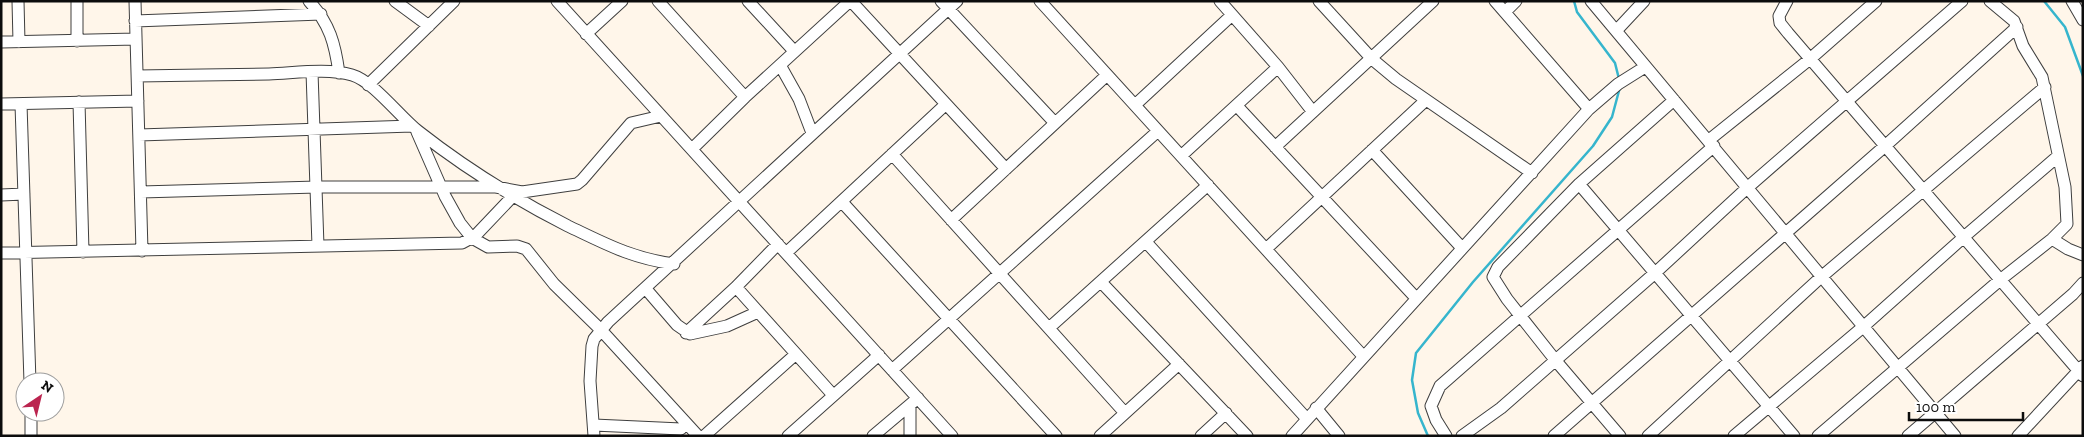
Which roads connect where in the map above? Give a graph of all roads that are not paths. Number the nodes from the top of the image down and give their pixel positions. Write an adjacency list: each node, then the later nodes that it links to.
1 (18, 1): 40 (street)
2 (77, 1): 38 (street)
3 (135, 1): 32 (street)
4 (309, 1): 29 (street)
5 (395, 1): 33 (street)
6 (454, 1): 33 (street)
7 (557, 1): 36 (street)
8 (622, 1): 36 (street)
9 (658, 1): 54 (street)
10 (748, 1): 41 (street)
11 (850, 1): 41 (street); 42 (street)
12 (957, 1): 26 (street)
13 (1056, 1): 27 (street)
14 (1220, 1): 30 (street)
15 (1433, 1): 43 (street)
16 (1495, 1): 28 (street)
17 (1516, 1): 28 (street)
18 (1591, 1): 35 (street)
19 (1644, 1): 35 (street)
20 (1787, 1): 44 (street)
21 (1876, 1): 44 (street)
22 (1962, 1): 59 (street)
23 (1990, 1): 34 (street)
24 (2072, 1): 31 (street)
25 (1325, 3): 43 (street)
26 (944, 5): 42 (street); 68 (street)
27 (1043, 5): 50 (street)
28 (1505, 12): 65 (street)
29 (321, 14): 32 (street); 49 (street)
30 (1232, 14): 46 (street); 63 (street)
31 (2083, 20)
32 (135, 21): 37 (street)
33 (429, 26): 52 (street)
34 (2017, 27): 53 (street); 75 (street)
35 (1616, 32): 47 (street)
36 (586, 34): 67 (street)
37 (136, 39): 38 (street); 51 (street)
38 (77, 41): 40 (street)
39 (1, 42): 40 (street)
40 (19, 42)
41 (794, 51): 45 (street)
42 (900, 54): 62 (street); 72 (street)
43 (1372, 59): 56 (street); 66 (street)
44 (1810, 59): 59 (street); 74 (street)
45 (780, 65): 54 (street); 72 (street)
46 (1278, 66): 64 (street); 66 (street)
47 (1645, 67): 57 (street); 65 (street)
48 (312, 72): 49 (street); 51 (street); 70 (street)
49 (339, 73): 52 (street)
50 (1107, 75): 63 (street); 68 (street)
51 (137, 76): 55 (street)
52 (368, 85): 69 (street)
53 (2045, 87): 81 (street); 90 (street)
54 (745, 97): 77 (street)
55 (138, 100): 58 (street); 73 (street)
56 (1426, 100): 78 (street); 83 (street)
57 (1674, 100): 74 (street); 85 (street)
58 (79, 102): 61 (street); 111 (street)
59 (1846, 102): 75 (street); 89 (street)
60 (1, 104): 61 (street)
61 (21, 104): 92 (street)
62 (945, 105): 79 (street); 82 (street)
63 (1135, 105): 71 (street)
64 (1237, 106): 76 (street); 80 (street)
65 (1589, 109): 83 (street)
66 (1313, 112): 76 (street)
67 (661, 116): 77 (street); 88 (street)
68 (1055, 123): 82 (street)
69 (414, 128): 70 (street); 87 (street); 88 (street)
70 (313, 129): 73 (street); 86 (street)
71 (1158, 131): 80 (street); 117 (street)
72 (812, 133): 96 (street)
73 (139, 135): 91 (street)
74 (1711, 143): 89 (street); 99 (street)
75 (1885, 146): 90 (street); 100 (street)
76 (1275, 147): 95 (street)
77 (692, 149): 96 (street)
78 (1372, 150): 95 (street); 107 (street)
79 (892, 154): 97 (street); 98 (street)
80 (1181, 156): 84 (street)
81 (2058, 157): 101 (street); 103 (street)
82 (1006, 169): 98 (street)
83 (1532, 173): 107 (street)
84 (1208, 184): 104 (street); 108 (street)
85 (1580, 184): 99 (street); 127 (street)
86 (317, 187): 87 (street); 91 (street); 106 (street)
87 (440, 187): 88 (street); 102 (street)
88 (496, 187): 94 (street)
89 (1747, 188): 100 (street); 116 (street)
90 (1923, 190): 101 (street); 118 (street)
91 (141, 192): 109 (street)
92 (24, 194): 93 (street); 110 (street)
93 (1, 195)
94 (513, 196): 102 (street); 115 (street)
95 (1321, 197): 108 (street); 124 (street)
96 (739, 201): 105 (street); 115 (street)
97 (842, 202): 113 (street); 128 (street)
98 (951, 220): 117 (street)
99 (1618, 230): 116 (street); 127 (street)
100 (1784, 233): 118 (street); 126 (street)
101 (1964, 236): 119 (street); 130 (street)
102 (472, 238): 106 (street); 132 (street)
103 (2052, 240): 114 (street); 119 (street)
104 (1146, 242): 120 (street); 152 (street)
105 (778, 244): 113 (street); 122 (street)
106 (318, 246): 109 (street)
107 (1462, 248): 124 (street)
108 (1266, 249): 136 (street)
109 (142, 251): 111 (street)
110 (26, 252): 111 (street); 112 (street); 143 (street)
111 (82, 252)
112 (1, 253)
113 (786, 253): 135 (street)
114 (2083, 255)
115 (674, 264): 123 (street)
116 (1655, 273): 126 (street); 137 (street)
117 (1000, 274): 128 (street); 131 (street)
118 (1820, 278): 130 (street); 138 (street)
119 (2000, 280): 129 (street); 140 (street)
120 (1101, 282): 131 (street); 139 (street)
121 (2083, 283): 129 (street)
122 (736, 288): 125 (street); 133 (street)
123 (646, 289): 132 (street); 133 (street)
124 (1416, 298): 136 (street)
125 (758, 312): 133 (street); 134 (street)
126 (1692, 315): 138 (street); 146 (street)
127 (1521, 316): 137 (street); 169 (street)
128 (949, 319): 141 (street); 163 (street)
129 (2036, 324): 142 (street); 151 (street)
130 (1864, 327): 140 (street); 147 (street)
131 (1049, 328): 149 (street)
132 (601, 330): 154 (street); 155 (street)
133 (686, 333)
134 (796, 354): 144 (street); 158 (street)
135 (879, 355): 141 (street); 144 (street)
136 (1363, 356): 148 (street)
137 (1556, 360): 146 (street); 170 (street)
138 (1731, 362): 147 (street); 173 (street)
139 (1179, 364): 149 (street); 150 (street)
140 (1897, 367): 151 (street); 176 (street)
141 (892, 370): 145 (street)
142 (2081, 371): 179 (street)
143 (30, 372)
144 (833, 396): 159 (street)
145 (914, 402): 160 (street); 161 (street); 162 (street)
146 (1591, 402): 171 (street); 172 (street)
147 (1769, 405): 174 (street); 175 (street)
148 (1316, 408): 152 (street); 168 (street)
149 (1125, 413): 164 (street)
150 (1226, 413): 165 (street); 166 (street)
151 (1935, 413): 177 (street); 178 (street)
152 (1307, 419): 167 (street)
153 (31, 422): 156 (street)
154 (681, 427): 155 (street); 157 (street)
155 (594, 430)
156 (31, 436)
157 (698, 436)
158 (704, 436)
159 (788, 436)
160 (873, 436)
161 (910, 436)
162 (952, 436)
163 (1056, 436)
164 (1100, 436)
165 (1201, 436)
166 (1247, 436)
167 (1292, 436)
168 (1339, 436)
169 (1446, 436)
170 (1462, 436)
171 (1554, 436)
172 (1620, 436)
173 (1648, 436)
174 (1734, 436)
175 (1794, 436)
176 (1818, 436)
177 (1908, 436)
178 (1955, 436)
179 (2018, 436)

